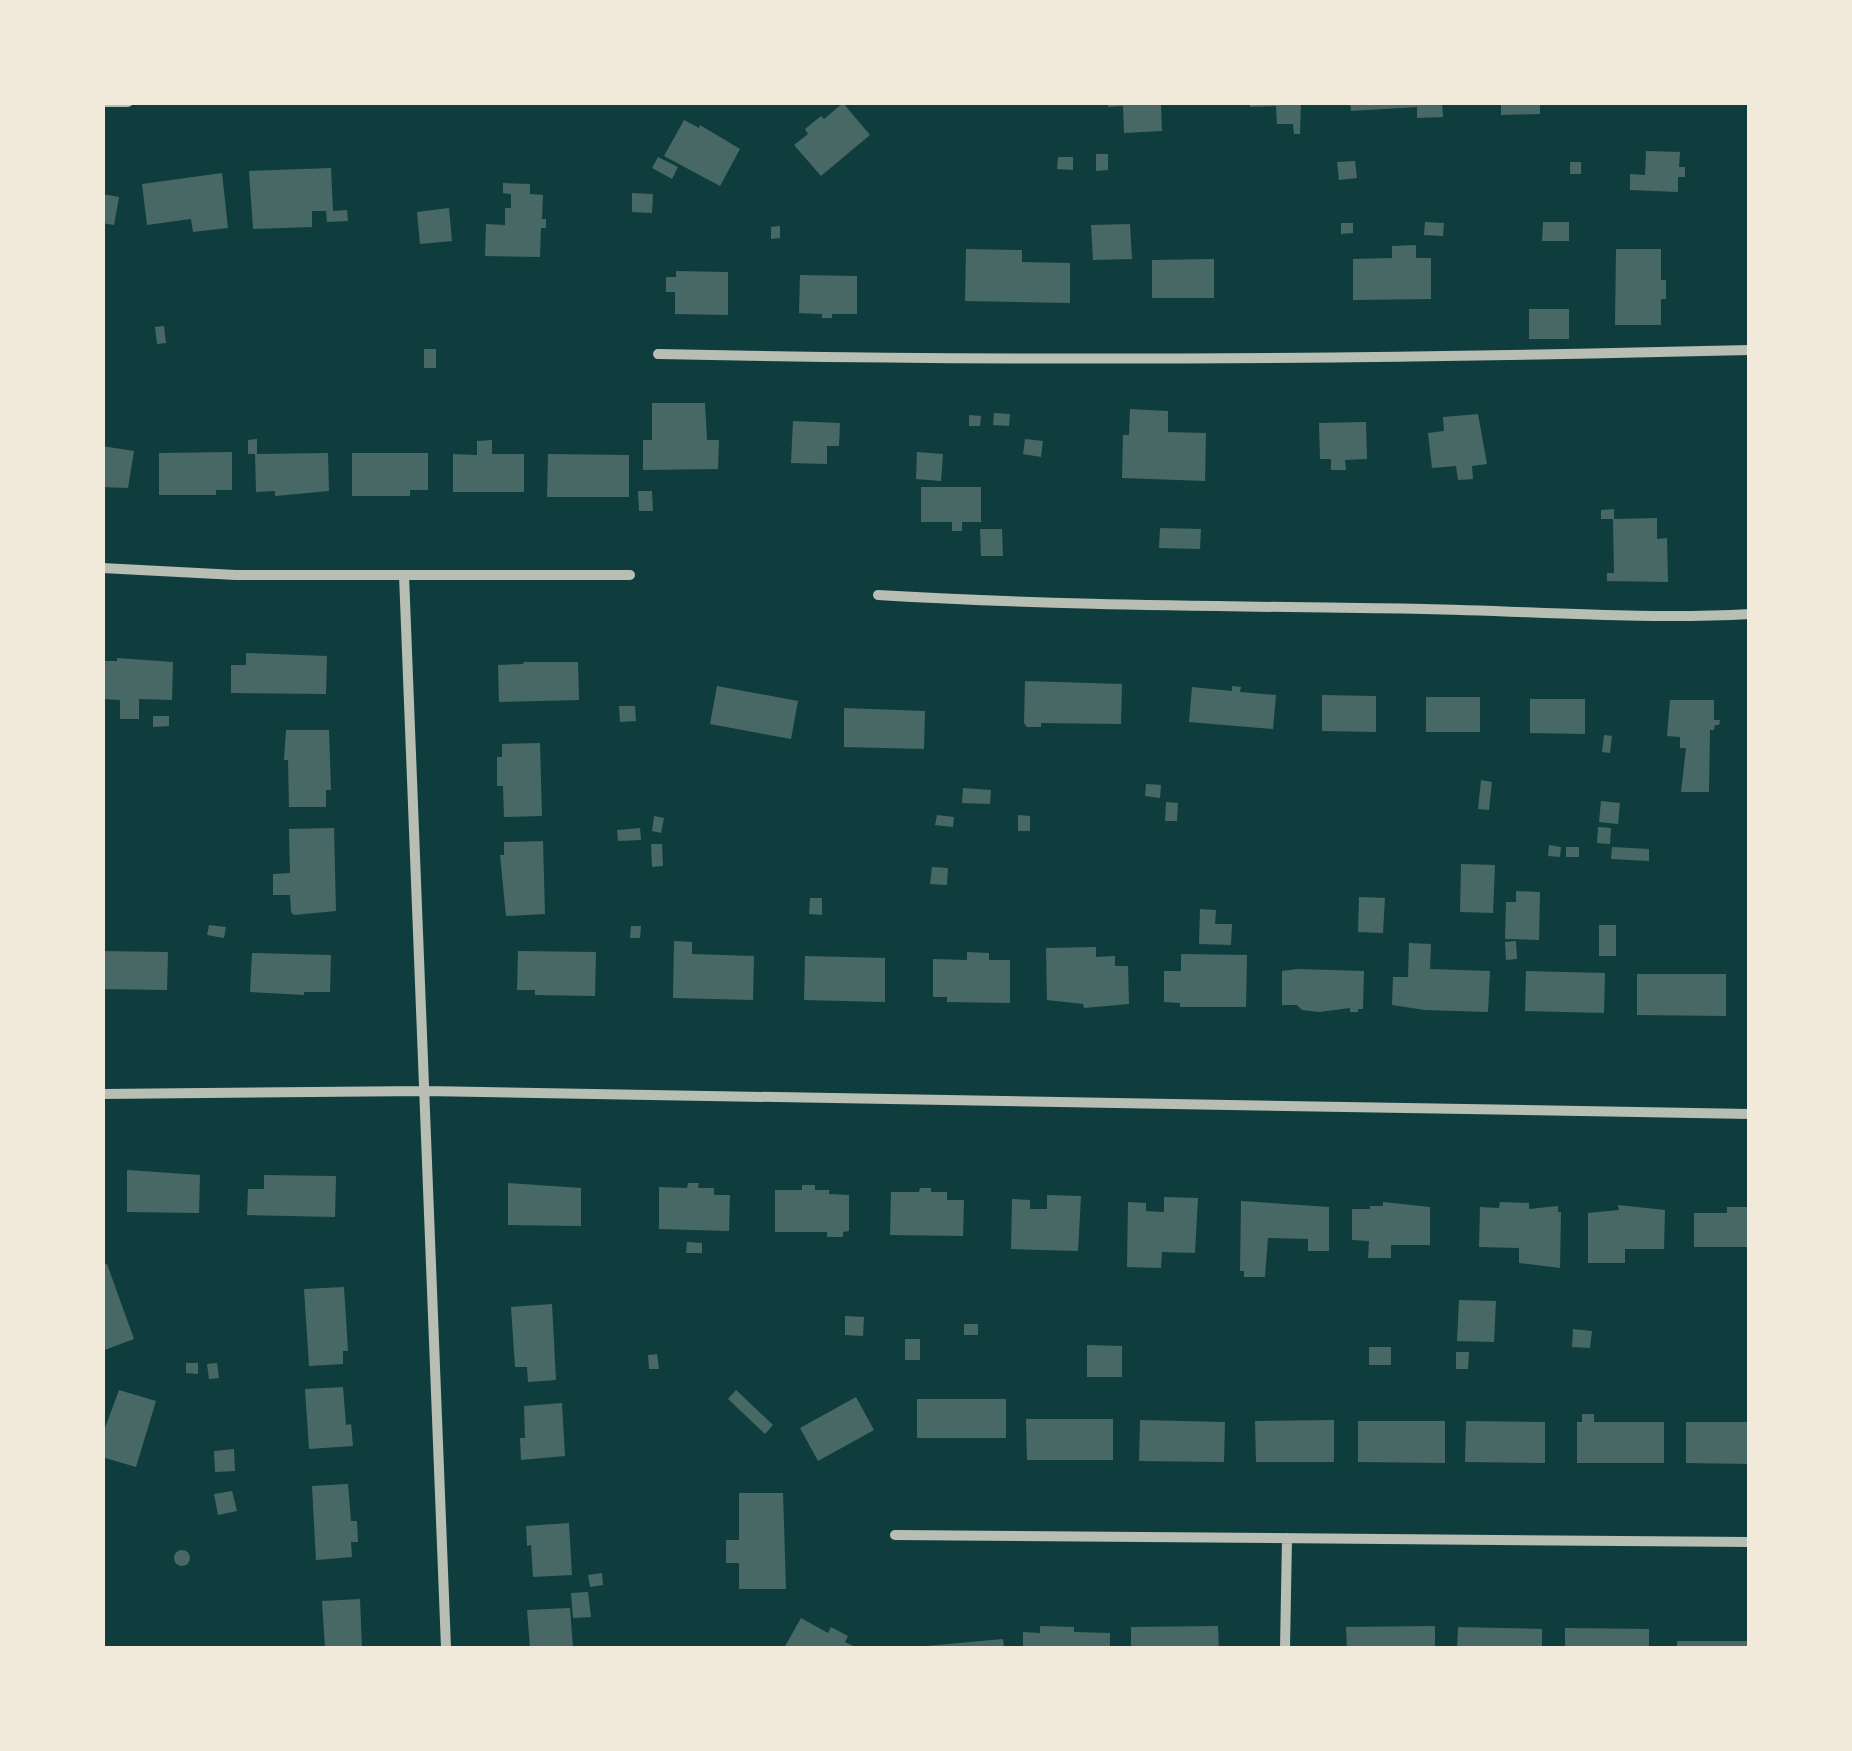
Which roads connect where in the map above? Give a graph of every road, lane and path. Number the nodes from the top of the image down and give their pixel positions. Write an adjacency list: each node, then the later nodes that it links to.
1 (106, 102): 2 (street)
2 (128, 102)
3 (1750, 350): 4 (street)
4 (658, 354)
5 (102, 568): 7 (street)
6 (630, 574): 7 (street)
7 (404, 575): 10 (street)
8 (878, 595): 9 (street)
9 (1750, 614)
10 (425, 1091): 11 (street); 12 (street); 16 (street)
11 (102, 1094)
12 (1750, 1114)
13 (895, 1535): 14 (street)
14 (1287, 1538): 15 (street); 17 (street)
15 (1750, 1542)
16 (446, 1648)
17 (1285, 1648)

